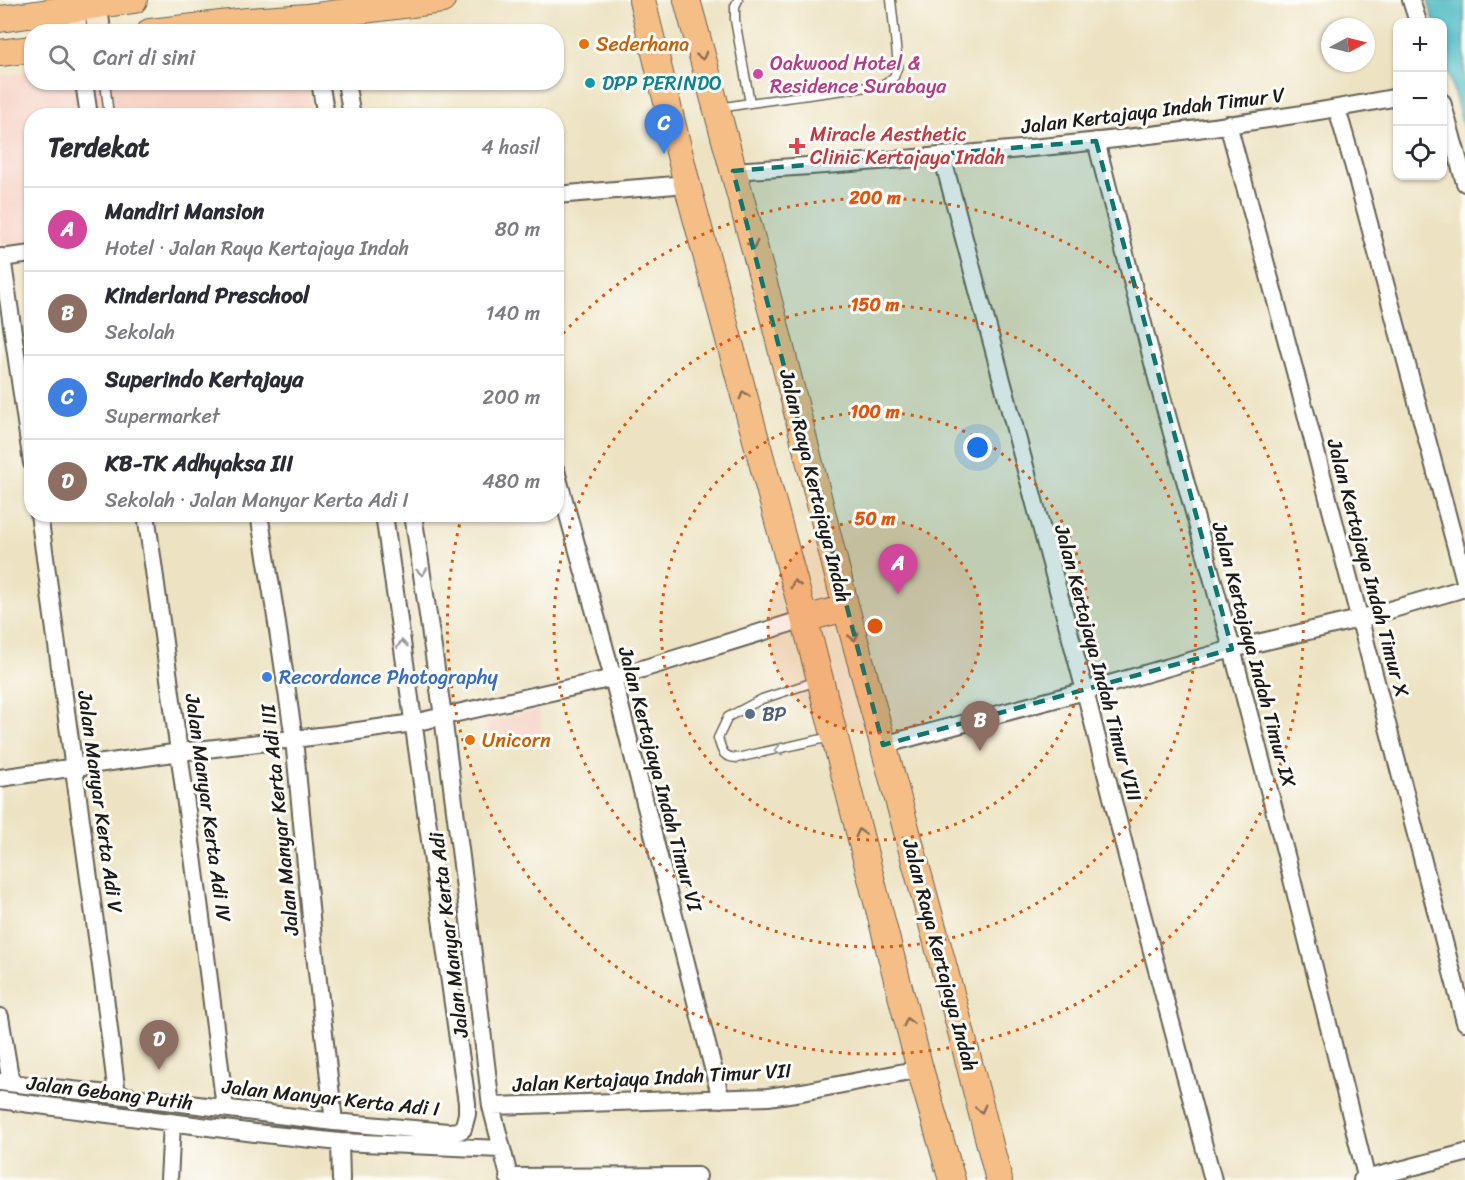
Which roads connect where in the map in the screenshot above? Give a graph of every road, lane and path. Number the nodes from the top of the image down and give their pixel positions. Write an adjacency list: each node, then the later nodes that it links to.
1 (134, 0): 8 (main road)
2 (442, 0): 11 (main road)
3 (642, 0): 33 (main road)
4 (687, 0): 25 (main road, Jalan Raya Kertajaya Indah, one-way to 25)
5 (738, 0): 20 (lane)
6 (891, 0): 20 (lane)
7 (1411, 0): 9 (street)
8 (82, 15): 10 (main road)
9 (1417, 18)
10 (0, 19)
11 (322, 21): 12 (main road)
12 (221, 24)
13 (24, 50): 14 (main road)
14 (0, 53)
15 (85, 90): 21 (street)
16 (106, 90): 22 (lane)
17 (321, 90): 23 (street)
18 (347, 90): 24 (street)
19 (1393, 98): 26 (street, Jalan Kertajaya Indah Timur V)
20 (750, 103): 25 (lane)
21 (88, 108)
22 (108, 108)
23 (325, 108)
24 (351, 108)
25 (716, 108): 31 (main road, Jalan Raya Kertajaya Indah)
26 (1337, 108): 28 (street, Jalan Kertajaya Indah Timur V); 44 (street)
27 (1447, 117): 32 (street)
28 (1228, 124): 29 (street, Jalan Kertajaya Indah Timur V); 48 (street, Jalan Kertajaya Indah Timur X)
29 (1096, 141): 30 (street, Jalan Kertajaya Indah Timur V); 49 (street, Jalan Kertajaya Indah Timur IX)
30 (942, 156): 31 (street, Jalan Kertajaya Indah Timur V); 52 (street, Jalan Kertajaya Indah Timur VIII)
31 (733, 171): 46 (main road, Jalan Raya Kertajaya Indah, one-way to 46)
32 (1465, 183)
33 (687, 184): 34 (street); 47 (main road, one-way to 33)
34 (564, 194)
35 (24, 255): 36 (street)
36 (1, 258): 37 (street)
37 (24, 410)
38 (564, 501): 50 (street, Jalan Kertajaya Indah Timur VI)
39 (40, 522): 58 (street, Jalan Manyar Kerta Adi V)
40 (147, 522): 57 (street, Jalan Manyar Kerta Adi IV)
41 (260, 522): 55 (street, Jalan Manyar Kerta Adi III)
42 (386, 522): 53 (street, Jalan Manyar Kerta Adi, one-way to 42)
43 (414, 522): 53 (street, Jalan Manyar Kerta Adi, one-way to 53)
44 (1465, 581)
45 (1465, 588): 48 (street)
46 (846, 608): 47 (main road); 56 (main road, Jalan Raya Kertajaya Indah, one-way to 56)
47 (804, 619): 50 (street); 51 (main road)
48 (1359, 619): 49 (street); 61 (street, Jalan Kertajaya Indah Timur X)
49 (1232, 649): 52 (street); 81 (street, Jalan Kertajaya Indah Timur IX)
50 (612, 678): 53 (street); 65 (street, Jalan Kertajaya Indah Timur VI)
51 (820, 680): 54 (main road); 54 (lane, one-way to 51)
52 (1085, 692): 56 (street); 80 (street, Jalan Kertajaya Indah Timur VIII)
53 (428, 719): 55 (street); 67 (street, Jalan Manyar Kerta Adi); 69 (street, Jalan Manyar Kerta Adi I)
54 (835, 736): 62 (main road, one-way to 54)
55 (294, 739): 57 (street); 69 (street, Jalan Manyar Kerta Adi III)
56 (883, 745): 79 (main road, Jalan Raya Kertajaya Indah, one-way to 79)
57 (180, 752): 58 (street); 68 (street, Jalan Manyar Kerta Adi IV)
58 (74, 767): 59 (street); 64 (street, Jalan Manyar Kerta Adi V)
59 (0, 778)
60 (0, 1017): 63 (street)
61 (1465, 1022)
62 (920, 1069): 65 (street, Jalan Kertajaya Indah Timur VII); 78 (main road)
63 (5, 1082): 64 (street, Jalan Manyar Kerta Adi I)
64 (117, 1095): 68 (street, Jalan Manyar Kerta Adi I)
65 (722, 1099): 67 (street, Jalan Kertajaya Indah Timur VII)
66 (0, 1100): 70 (street, Jalan Gebang Putih)
67 (491, 1106): 72 (street, Jalan Manyar Kerta Adi)
68 (225, 1108): 69 (street, Jalan Manyar Kerta Adi I)
69 (334, 1122)
70 (172, 1123): 71 (street, Jalan Gebang Putih); 76 (street)
71 (340, 1142): 72 (street, Jalan Gebang Putih); 77 (street)
72 (501, 1149): 75 (street, Jalan Manyar Kerta Adi)
73 (1465, 1153): 81 (street)
74 (698, 1176): 75 (street)
75 (509, 1179)
76 (169, 1180)
77 (341, 1180)
78 (952, 1180)
79 (999, 1180)
80 (1212, 1180)
81 (1365, 1180)

